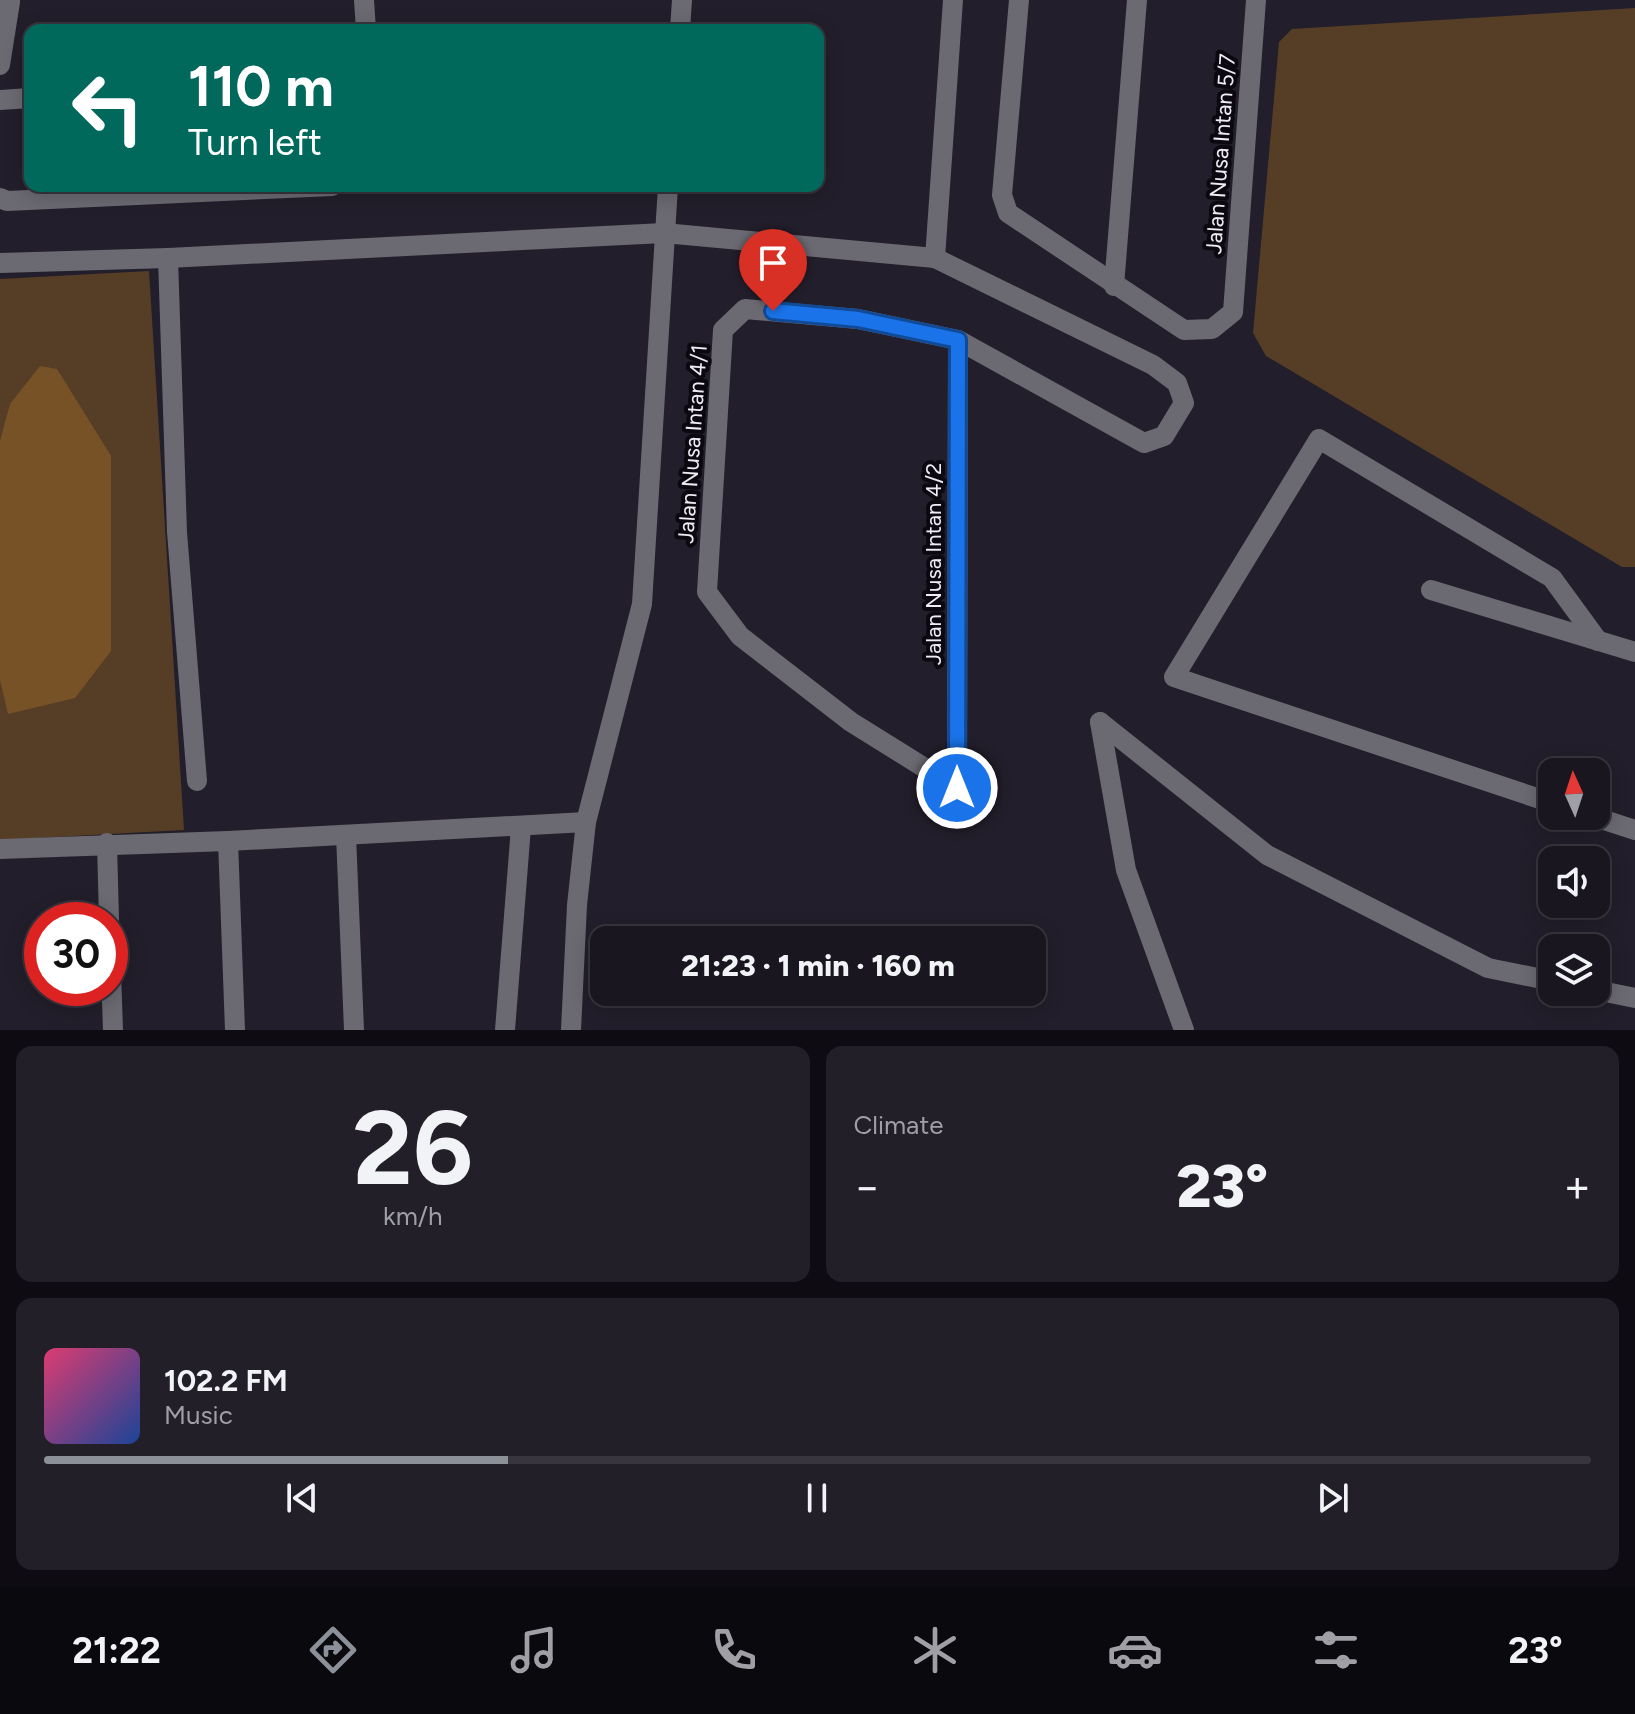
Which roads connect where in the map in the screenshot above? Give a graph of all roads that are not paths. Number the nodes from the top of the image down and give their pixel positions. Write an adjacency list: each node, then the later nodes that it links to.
1 (364, 0): 8 (street)
2 (682, 0): 9 (street)
3 (953, 0): 18 (street)
4 (1019, 0): 20 (street)
5 (1137, 0): 20 (street)
6 (1256, 0): 20 (street, Jalan Nusa Intan 5/7)
7 (12, 1): 10 (street)
8 (366, 24)
9 (680, 24)
10 (0, 65)
11 (24, 98): 12 (street)
12 (0, 100)
13 (202, 192): 15 (street)
14 (667, 192): 16 (street)
15 (0, 198)
16 (664, 233): 17 (street); 18 (street); 28 (street)
17 (168, 258): 19 (street); 25 (street)
18 (935, 258): 21 (street)
19 (0, 263)
20 (1114, 286)
21 (958, 340): 26 (street, Jalan Nusa Intan 4/2); 26 (street, Jalan Nusa Intan 4/1)
22 (1431, 590): 23 (street)
23 (1598, 641): 24 (street); 27 (street)
24 (1635, 652)
25 (197, 781)
26 (957, 788)
27 (1538, 798)
28 (586, 822): 30 (street); 45 (street)
29 (1610, 822): 31 (street)
30 (521, 827): 32 (street); 44 (street)
31 (1635, 830)
32 (346, 835): 33 (street); 43 (street)
33 (228, 841): 34 (street); 42 (street)
34 (107, 843): 35 (street); 36 (street)
35 (0, 849)
36 (109, 902)
37 (1538, 978): 46 (street)
38 (1610, 993): 39 (street)
39 (1635, 998)
40 (112, 1006): 41 (street)
41 (113, 1030)
42 (235, 1030)
43 (354, 1030)
44 (505, 1030)
45 (571, 1030)
46 (1184, 1030)

